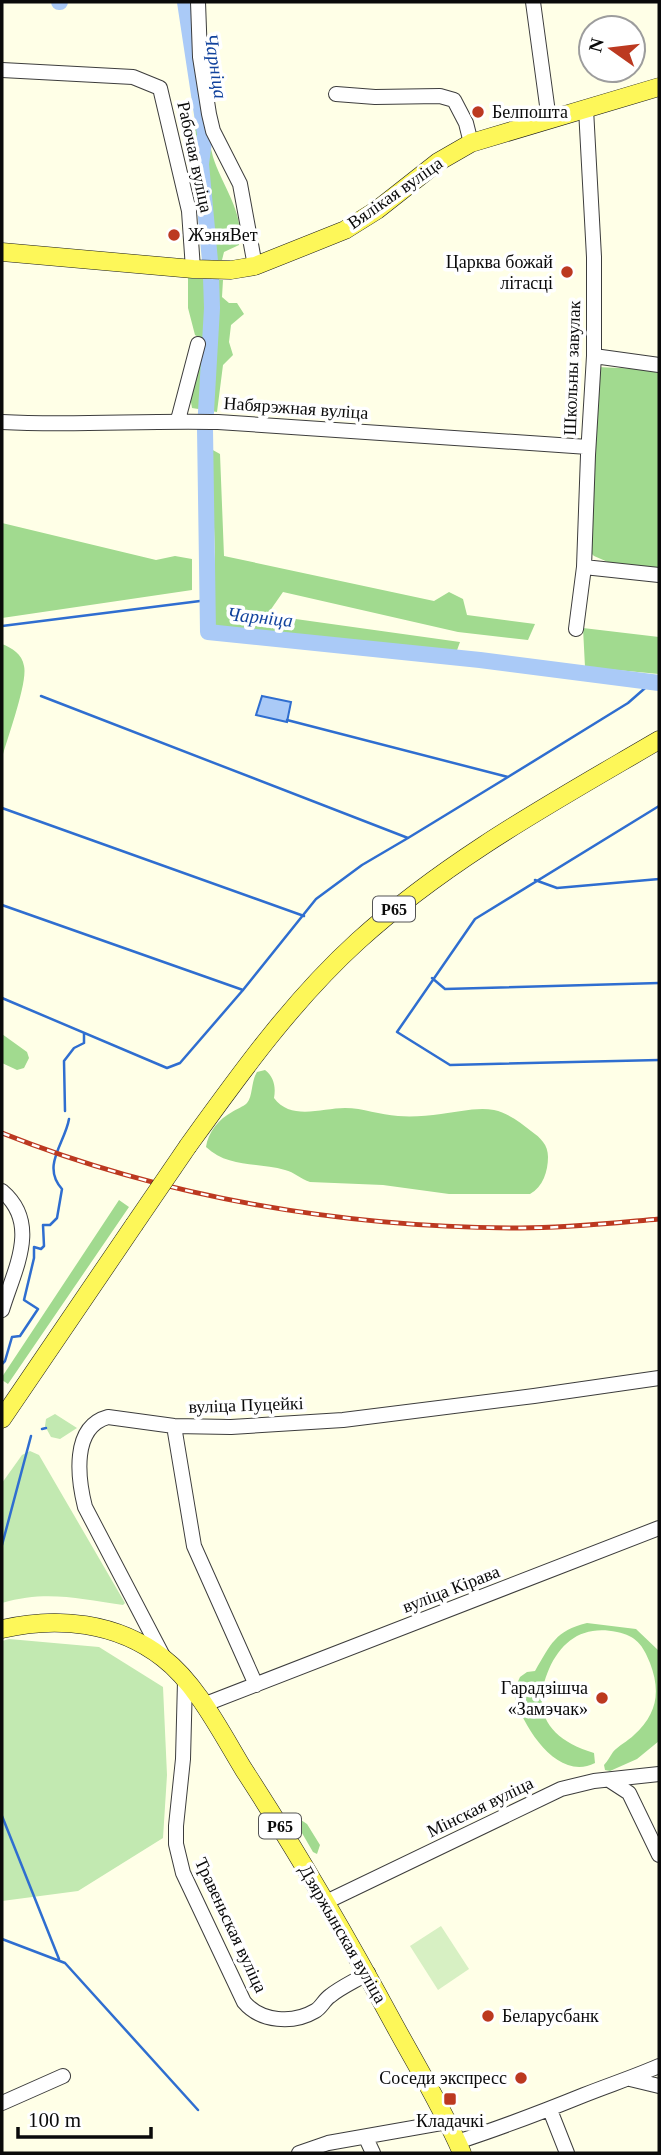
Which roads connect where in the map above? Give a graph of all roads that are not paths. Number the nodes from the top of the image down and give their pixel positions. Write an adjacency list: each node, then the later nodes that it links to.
1 (198, 2): 10 (street)
2 (533, 2): 7 (street)
3 (2, 70): 11 (street, Рабочая вуліца)
4 (659, 87): 6 (main road, Вялікая вуліца)
5 (336, 94): 8 (street)
6 (586, 109): 7 (main road, Вялікая вуліца); 13 (street, Школьны завулак)
7 (549, 120): 8 (main road, Вялікая вуліца)
8 (471, 143): 10 (main road, Вялікая вуліца)
9 (2, 252): 11 (main road, Вялікая вуліца)
10 (255, 266): 11 (main road, Вялікая вуліца)
11 (193, 269)
12 (198, 344): 15 (street)
13 (594, 356): 14 (street); 17 (street, Школьны завулак)
14 (659, 365)
15 (178, 421): 16 (street, Набярэжная вуліца); 17 (street, Набярэжная вуліца)
16 (2, 422)
17 (588, 447): 18 (street, Школьны завулак)
18 (584, 567): 19 (street); 20 (street, Школьны завулак)
19 (659, 575)
20 (576, 629)
21 (659, 740): 25 (main road, Р65, bridge)
22 (2, 1191): 23 (street)
23 (2, 1310)
24 (659, 1378): 26 (street, вуліца Пуцейкі)
25 (2, 1419)
26 (174, 1426): 29 (street, вуліца Пуцейкі); 31 (street)
27 (659, 1528): 31 (street, вуліца Кірава)
28 (2, 1629): 29 (main road, Дзяржынская вуліца / Р65)
29 (165, 1659): 30 (main road, Дзяржынская вуліца / Р65)
30 (185, 1681): 32 (main road, Дзяржынская вуліца / Р65); 37 (street, Травеньская вуліца)
31 (256, 1685): 32 (street, вуліца Кірава)
32 (203, 1705): 36 (main road, Дзяржынская вуліца / Р65)
33 (659, 1774): 34 (street, Мінская вуліца)
34 (609, 1780): 35 (street); 36 (street, Мінская вуліца)
35 (659, 1855)
36 (326, 1902): 37 (main road, Дзяржынская вуліца / Р65)
37 (368, 1973): 44 (main road, Дзяржынская вуліца / Р65)
38 (659, 2066): 40 (street)
39 (63, 2076): 42 (street)
40 (631, 2079): 41 (street); 43 (street)
41 (659, 2086)
42 (2, 2103)
43 (550, 2110): 46 (street); 49 (street)
44 (447, 2122): 45 (street); 46 (main road, Дзяржынская вуліца / Р65)
45 (366, 2138): 47 (street); 48 (street)
46 (459, 2148)
47 (299, 2153)
48 (373, 2153)
49 (567, 2153)

